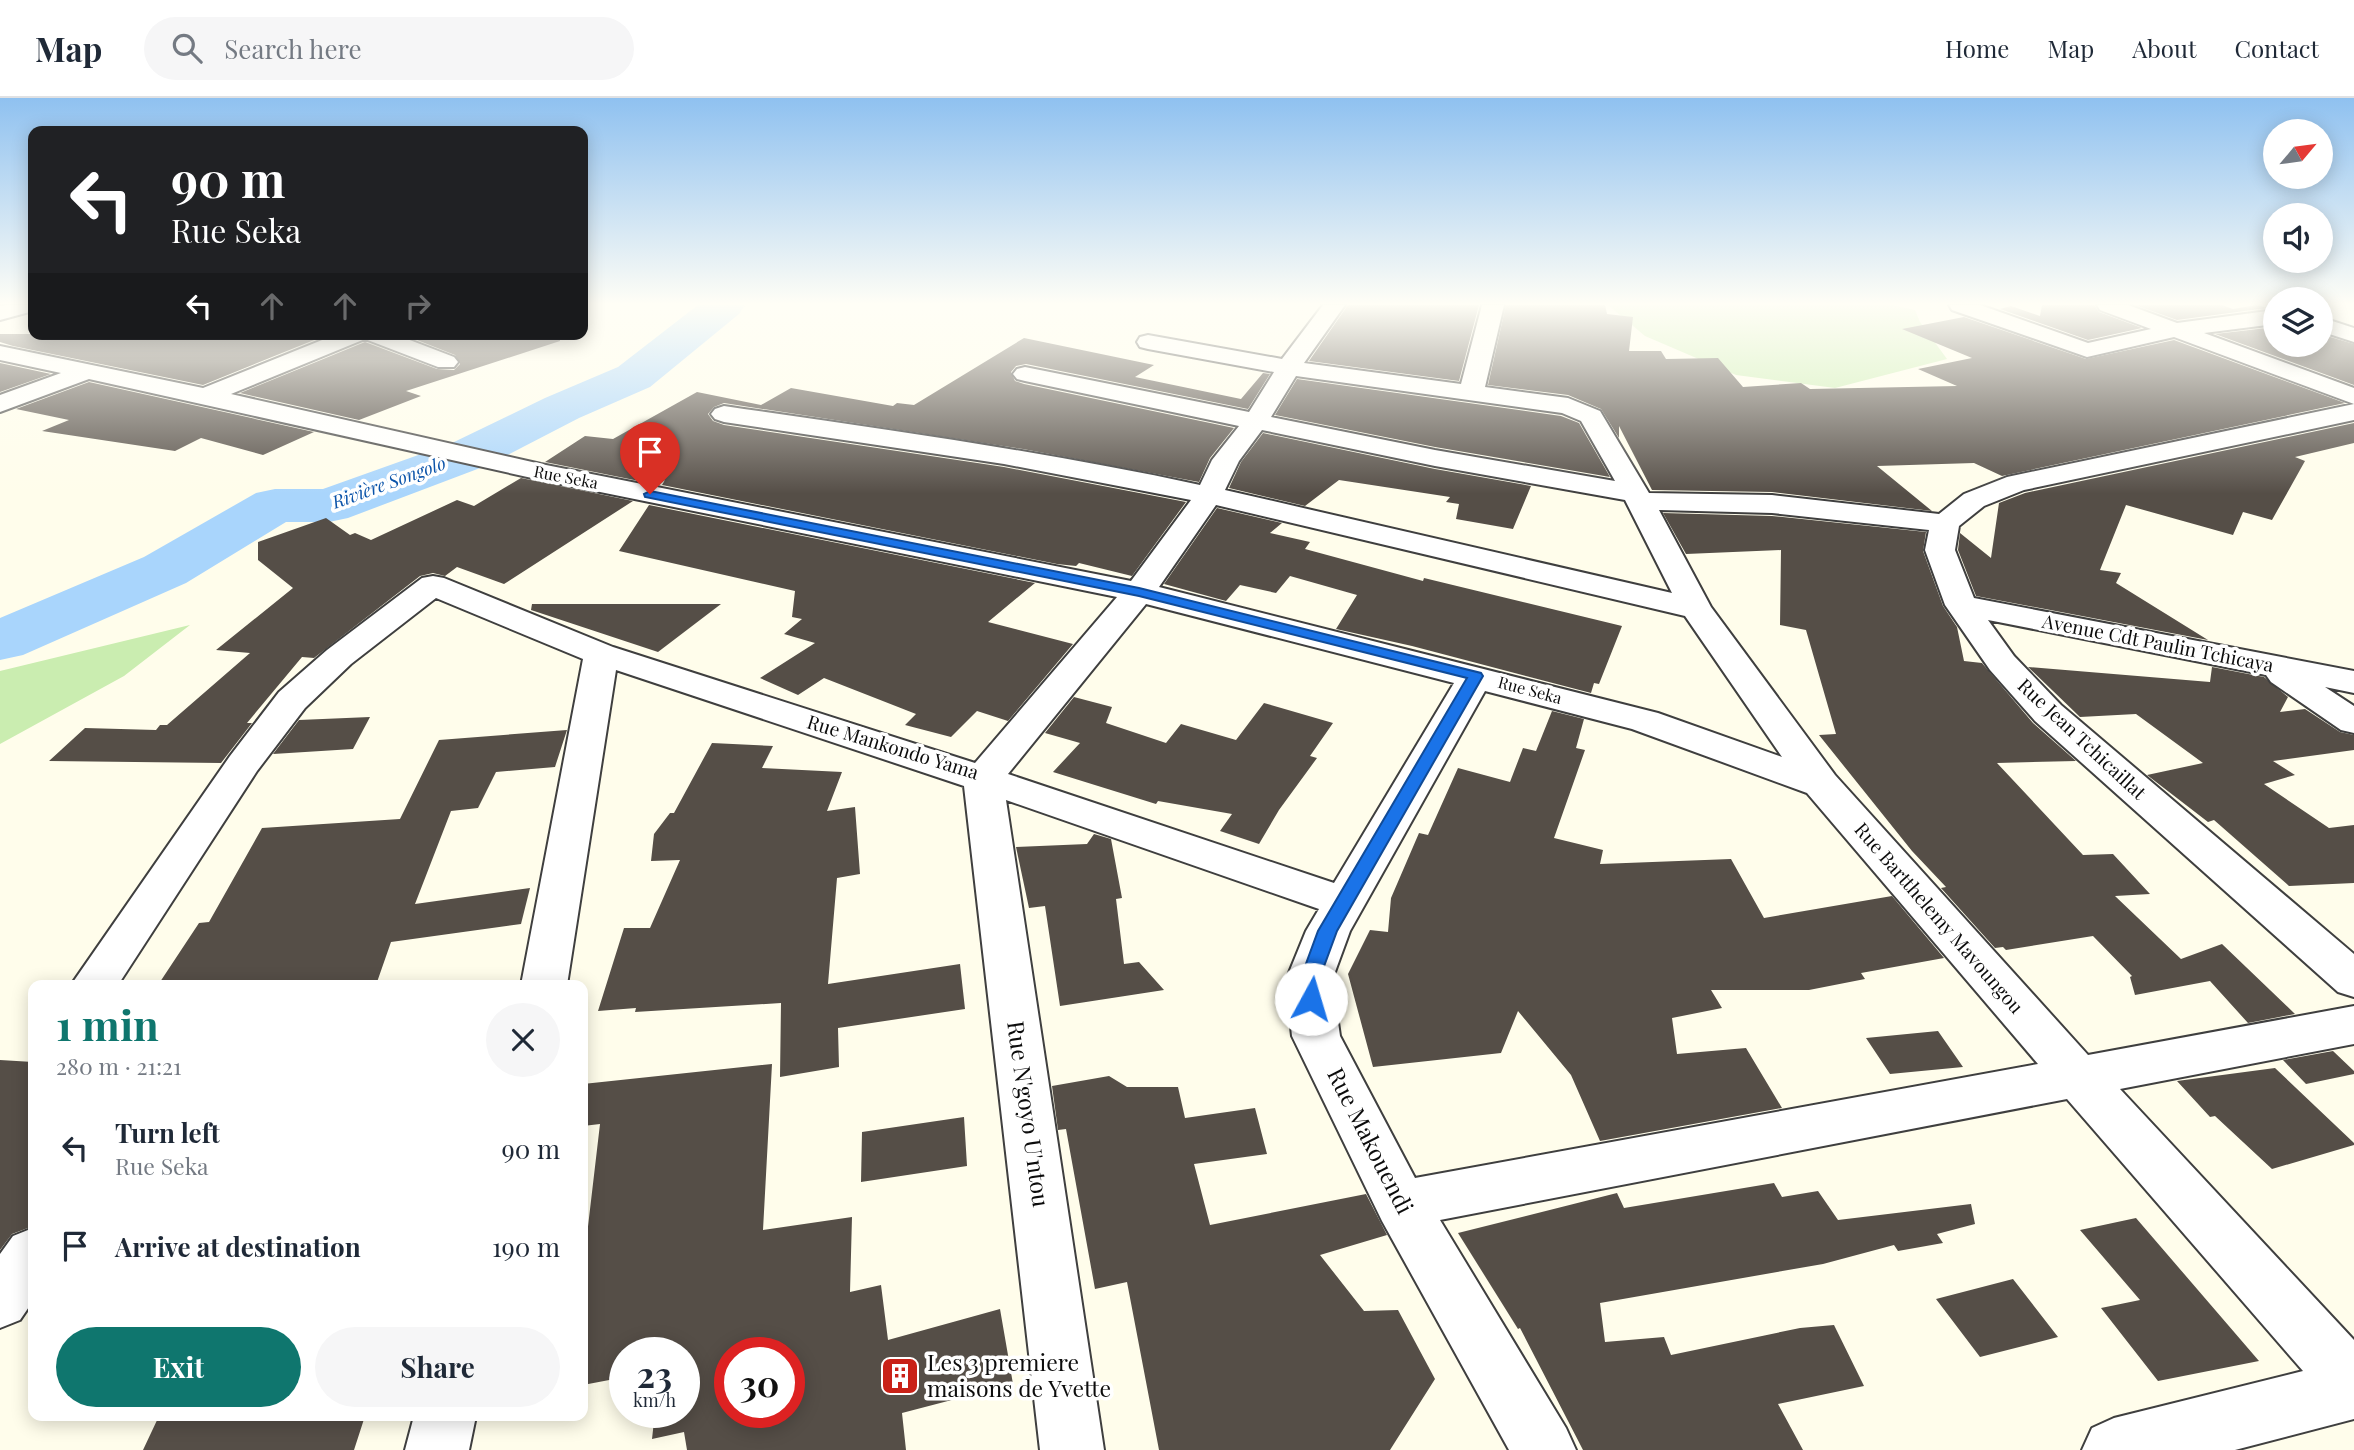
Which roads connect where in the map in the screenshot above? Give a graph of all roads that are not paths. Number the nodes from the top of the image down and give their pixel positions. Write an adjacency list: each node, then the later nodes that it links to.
1 (68, 368): 6 (street, Rue Seka)
2 (273, 368): 9 (street)
3 (1291, 368): 8 (street); 14 (street, Rue Mankondo Yama)
4 (1477, 368): 8 (street)
5 (2277, 368): 10 (street)
6 (86, 372): 9 (street, Rue Seka); 11 (street)
7 (1025, 374): 14 (street)
8 (1471, 393): 16 (street, Rue Bartthelemy Mavoungou)
9 (205, 396): 18 (street, Rue Seka)
10 (2354, 397)
11 (0, 404)
12 (2354, 412): 17 (street)
13 (724, 414): 15 (street)
14 (1256, 421): 15 (street, Rue Mankondo Yama); 16 (street)
15 (1208, 496): 18 (street, Rue Mankondo Yama); 20 (street)
16 (1637, 497): 17 (street); 20 (street, Rue Bartthelemy Mavoungou)
17 (1945, 523): 19 (street, Rue Jean Tchicaillat)
18 (1139, 592): 23 (street, Rue Seka); 26 (street, Rue Mankondo Yama)
19 (1961, 605): 22 (street, Avenue Cdt Paulin Tchicaya); 29 (street, Rue Jean Tchicaillat)
20 (1696, 608): 27 (street, Rue Bartthelemy Mavoungou)
21 (601, 654): 26 (street, Rue Mankondo Yama); 30 (street, Rue Mankondo Yama); 31 (street)
22 (2265, 664): 24 (street, Avenue Cdt Paulin Tchicaya); 25 (street)
23 (1476, 676): 27 (street, Rue Seka); 28 (street, Rue Makouendi)
24 (2354, 682)
25 (2354, 722)
26 (984, 779): 28 (street); 40 (street, Rue N'goyo U'ntou)
27 (1821, 783): 33 (street, Rue Bartthelemy Mavoungou)
28 (1344, 902): 34 (street, Rue Makouendi)
29 (2354, 979)
30 (97, 980)
31 (545, 980)
32 (2354, 1025): 33 (street)
33 (2079, 1078): 34 (street); 37 (street, Rue Bartthelemy Mavoungou)
34 (1401, 1204): 41 (street, Rue Makouendi)
35 (28, 1261): 36 (street)
36 (0, 1301)
37 (2354, 1387): 42 (street)
38 (444, 1421): 39 (street)
39 (437, 1450)
40 (1072, 1450)
41 (1544, 1450)
42 (2115, 1450)

